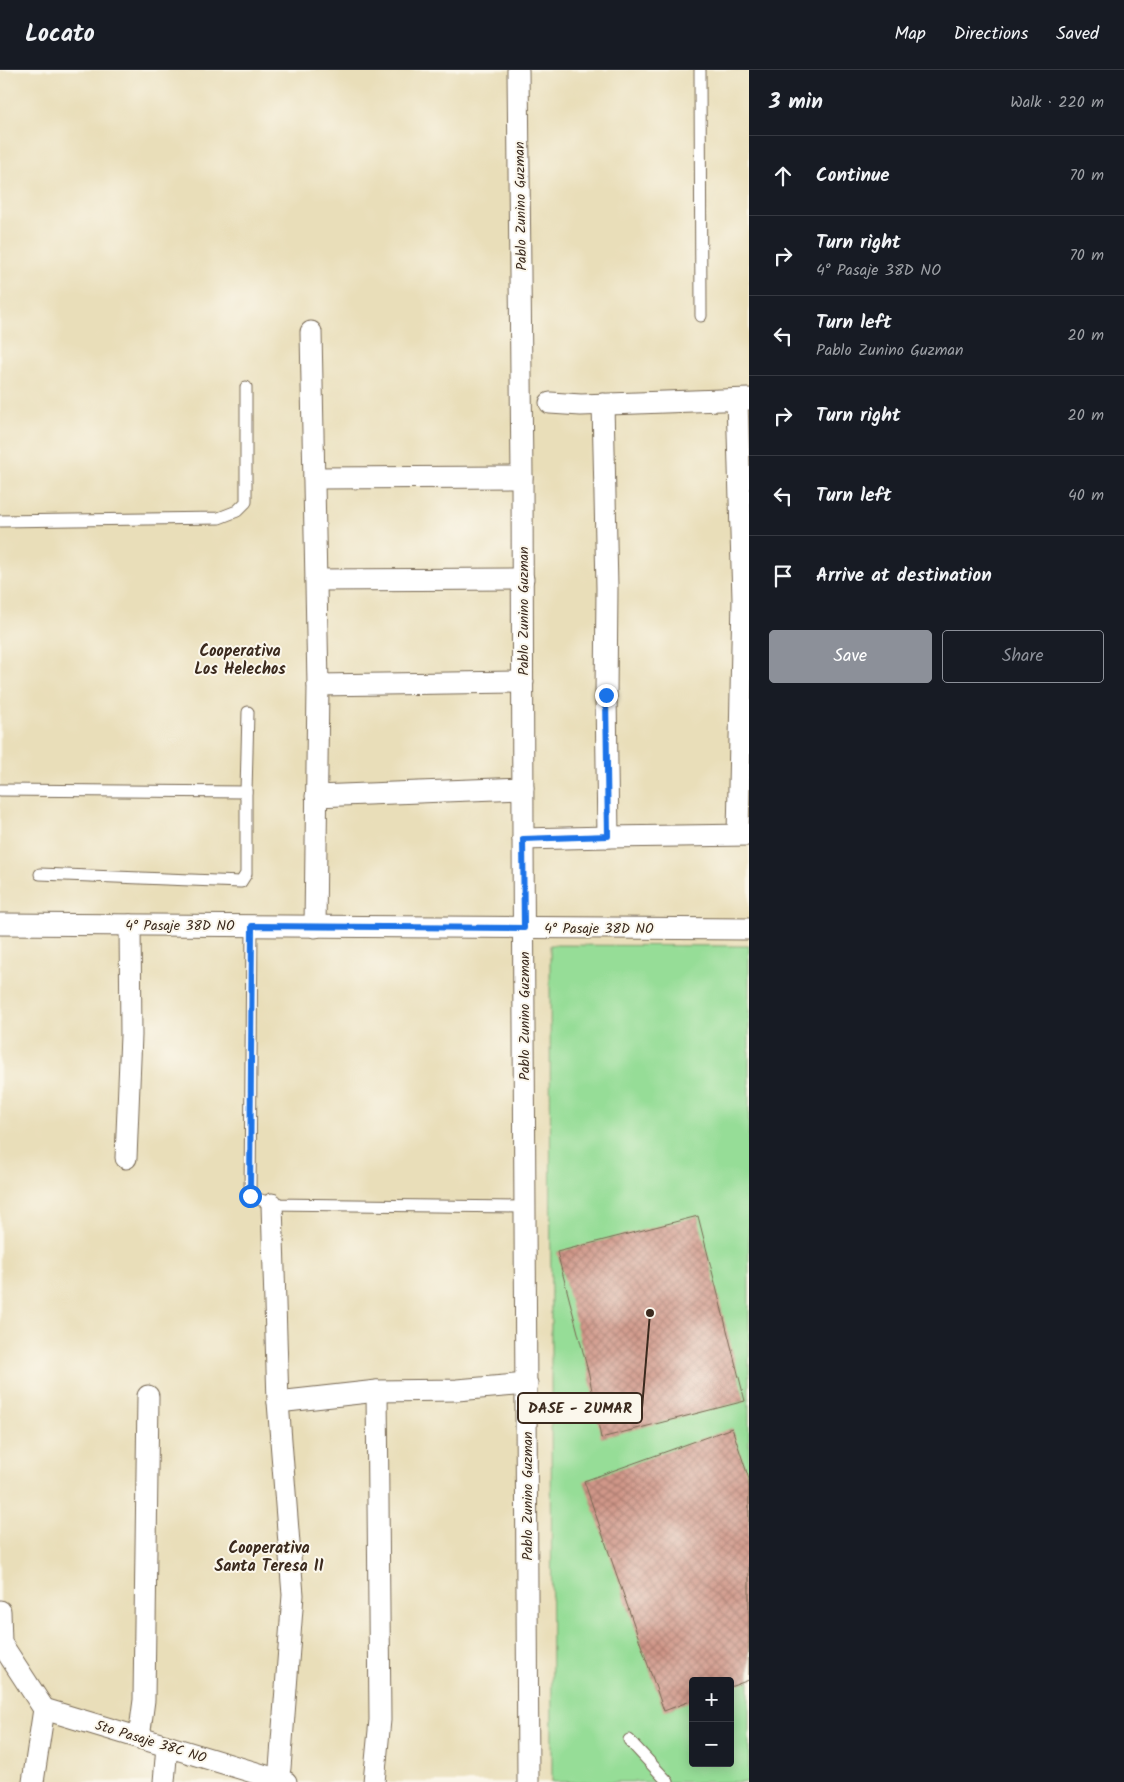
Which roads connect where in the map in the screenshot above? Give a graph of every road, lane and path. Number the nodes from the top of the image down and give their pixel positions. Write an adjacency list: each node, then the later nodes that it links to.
1 (518, 70): 9 (street, Pablo Zunino Guzman)
2 (700, 70): 3 (lane)
3 (701, 316)
4 (311, 332): 10 (street)
5 (246, 387): 11 (lane)
6 (743, 400): 8 (street); 21 (street)
7 (550, 403): 8 (street)
8 (603, 404): 22 (street)
9 (522, 477): 10 (street); 12 (street, Pablo Zunino Guzman)
10 (314, 478): 13 (street)
11 (0, 521)
12 (523, 579): 13 (street); 14 (street, Pablo Zunino Guzman)
13 (316, 580): 15 (street)
14 (523, 682): 15 (street); 17 (street, Pablo Zunino Guzman)
15 (318, 685): 20 (street)
16 (248, 712): 19 (lane)
17 (524, 788): 20 (street); 23 (street, Pablo Zunino Guzman)
18 (0, 790): 19 (lane)
19 (246, 792): 24 (lane)
20 (316, 796): 28 (street)
21 (744, 834): 22 (street)
22 (608, 836): 23 (street)
23 (523, 839): 29 (street, Pablo Zunino Guzman)
24 (40, 874)
25 (0, 924): 26 (street, 4° Pasaje 38D NO)
26 (130, 925): 27 (street, 4° Pasaje 38D NO); 31 (street)
27 (252, 926): 28 (street, 4° Pasaje 38D NO); 32 (lane)
28 (315, 927): 29 (street, 4° Pasaje 38D NO)
29 (524, 928): 30 (street, 4° Pasaje 38D NO); 33 (street, Pablo Zunino Guzman)
30 (749, 929)
31 (126, 1158)
32 (272, 1204): 33 (lane); 37 (street)
33 (526, 1207): 34 (street, Pablo Zunino Guzman)
34 (526, 1384): 35 (street); 48 (street, Pablo Zunino Guzman)
35 (377, 1390): 37 (street); 47 (street)
36 (148, 1396): 41 (street)
37 (278, 1402): 44 (street)
38 (0, 1611): 39 (street)
39 (0, 1643): 40 (street)
40 (44, 1709): 41 (street, 5to Pasaje 38C NO); 45 (street)
41 (139, 1738): 43 (street, 5to Pasaje 38C NO)
42 (629, 1740): 49 (lane)
43 (167, 1746): 44 (street, 5to Pasaje 38C NO); 46 (street)
44 (280, 1781)
45 (33, 1782)
46 (164, 1782)
47 (374, 1782)
48 (528, 1782)
49 (668, 1782)

